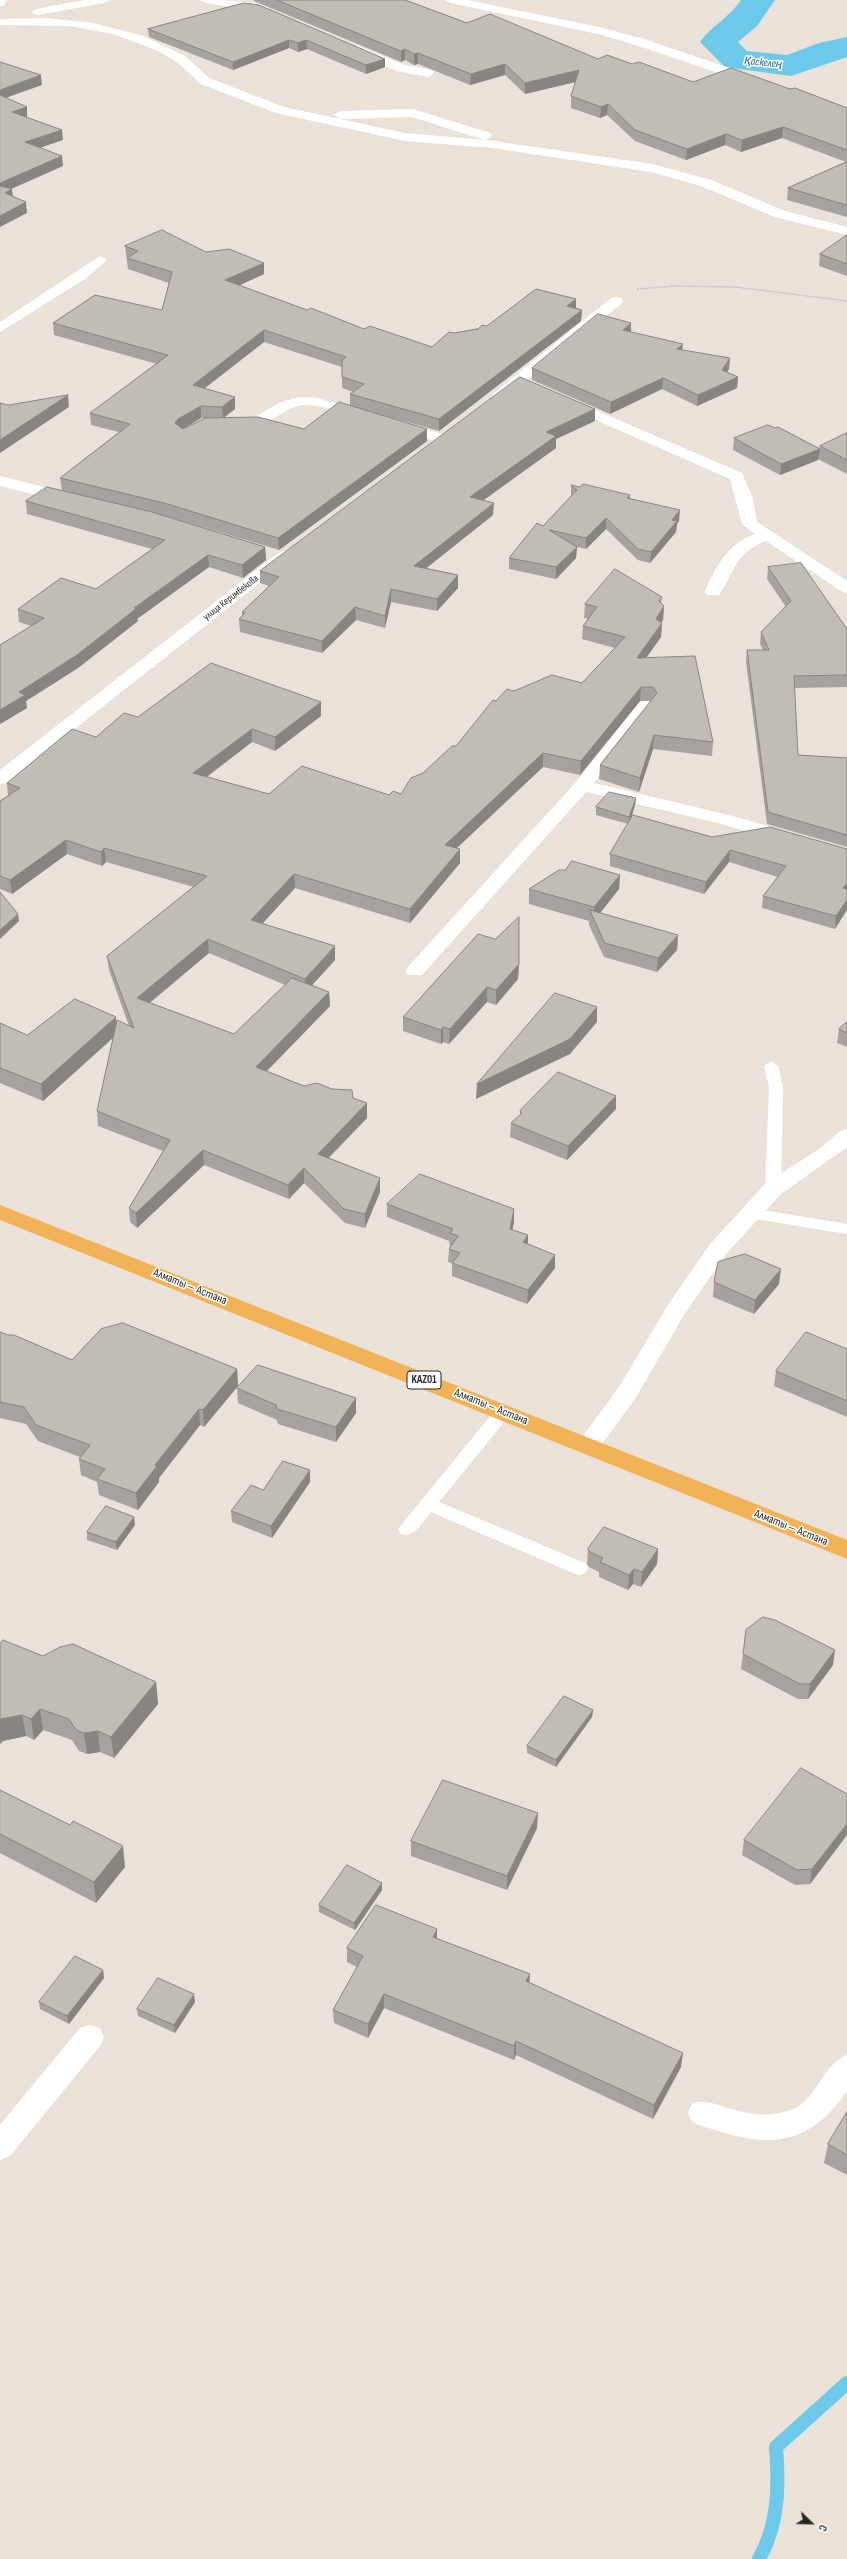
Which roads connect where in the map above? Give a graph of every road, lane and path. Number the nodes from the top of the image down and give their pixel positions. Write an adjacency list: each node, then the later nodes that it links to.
1 (104, 0): 5 (street)
2 (206, 0): 4 (street)
3 (451, 0): 9 (street)
4 (276, 13)
5 (0, 15)
6 (0, 22): 10 (street)
7 (350, 46): 8 (street)
8 (428, 73)
9 (762, 83)
10 (313, 118): 11 (street); 13 (street)
11 (507, 142): 12 (street); 13 (street)
12 (539, 142)
13 (493, 144): 14 (street)
14 (847, 231)
15 (100, 260): 18 (street)
16 (616, 301): 17 (path); 20 (street)
17 (847, 301)
18 (0, 328)
19 (555, 397): 25 (street)
20 (488, 404)
21 (221, 424): 22 (street)
22 (422, 452)
23 (0, 481): 24 (street)
24 (81, 501)
25 (768, 535): 27 (street); 28 (street)
26 (260, 551): 30 (street, улица Керимбекова)
27 (847, 588)
28 (713, 592)
29 (646, 706): 31 (street)
30 (0, 780)
31 (582, 786): 32 (street); 33 (street)
32 (847, 855)
33 (414, 971)
34 (771, 1066): 36 (lane)
35 (847, 1136): 36 (street)
36 (773, 1189): 38 (street)
37 (0, 1212): 40 (highway, Алматы — Астана / KАZ01)
38 (750, 1213): 39 (lane); 41 (street)
39 (847, 1229)
40 (502, 1412): 41 (highway, Алматы — Астана / KАZ01); 42 (lane)
41 (588, 1446): 44 (highway, Алматы — Астана / KАZ01)
42 (428, 1504): 43 (lane); 45 (lane)
43 (407, 1529)
44 (847, 1550)
45 (579, 1568)
46 (90, 2037): 49 (street)
47 (847, 2068): 48 (street)
48 (702, 2114)
49 (0, 2146)

